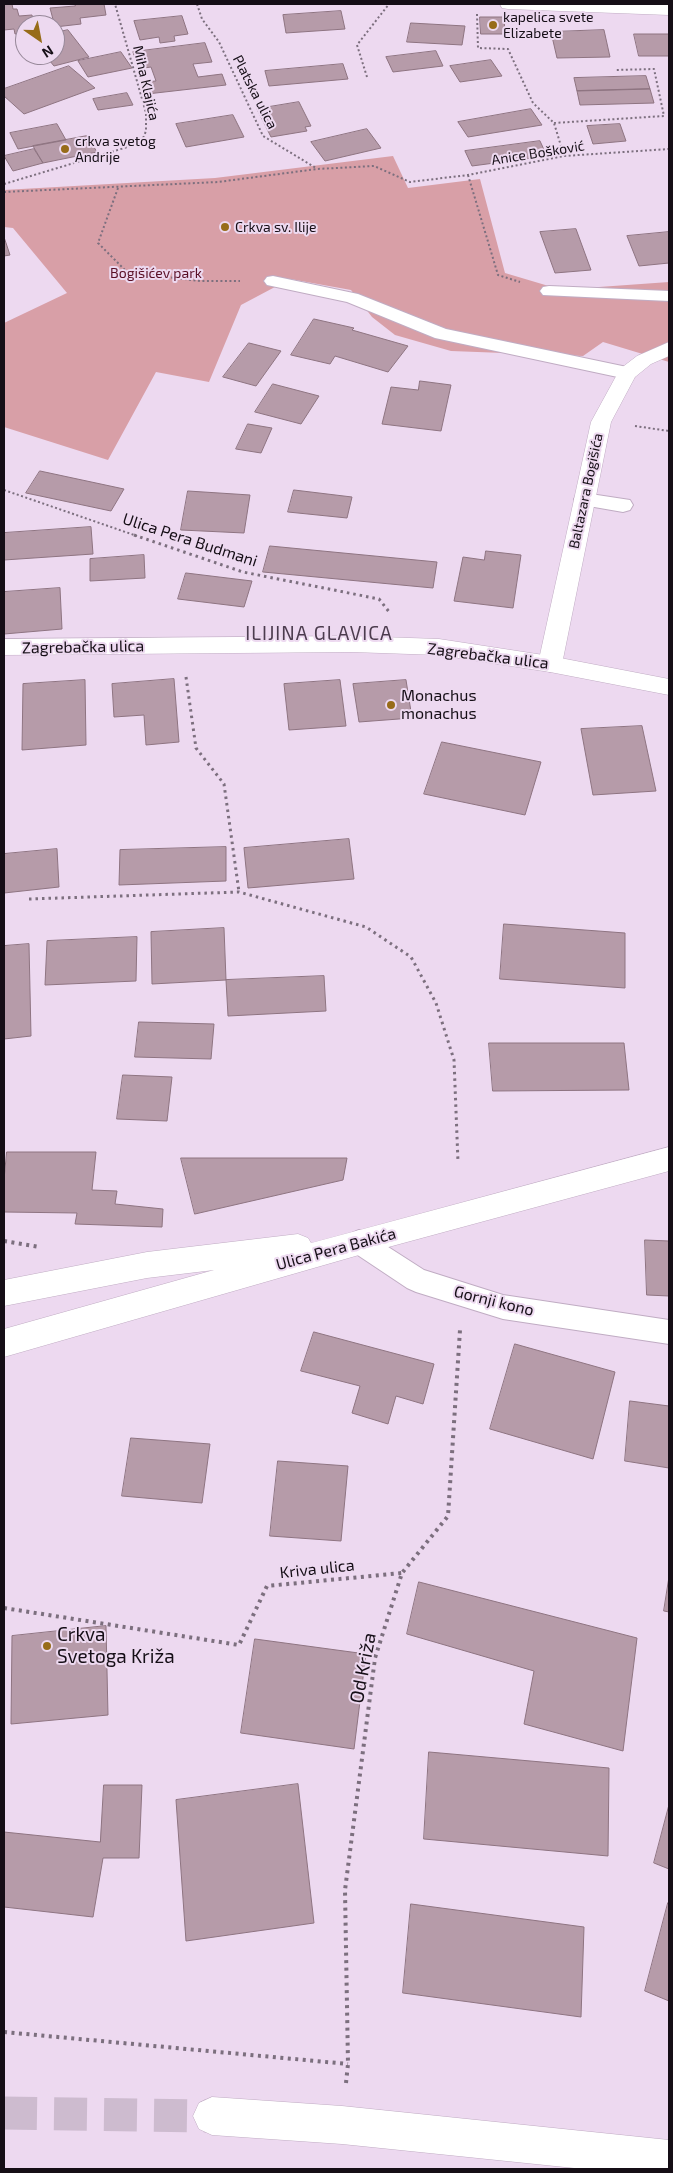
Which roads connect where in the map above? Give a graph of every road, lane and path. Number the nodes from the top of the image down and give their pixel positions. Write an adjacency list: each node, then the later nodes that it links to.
1 (115, 4): 14 (path, Miha Klajića)
2 (197, 4): 12 (path, Platska ulica)
3 (389, 4): 8 (path)
4 (508, 4): 5 (street)
5 (669, 10)
6 (477, 12): 9 (path)
7 (615, 70): 9 (path)
8 (367, 77)
9 (554, 123): 11 (path)
10 (669, 149): 11 (path, Anice Bošković)
11 (564, 156): 13 (path, Anice Bošković)
12 (317, 169): 13 (path, Anice Bošković); 15 (path)
13 (468, 175): 18 (path)
14 (4, 184)
15 (118, 188): 16 (path); 17 (path)
16 (4, 192)
17 (273, 281): 21 (lane)
18 (549, 291): 19 (lane)
19 (669, 296)
20 (669, 348): 21 (street, Baltazara Bogišića)
21 (627, 373): 23 (street, Baltazara Bogišića)
22 (4, 490): 26 (path, Ulica Pera Budmani)
23 (584, 499): 24 (lane); 27 (street, Baltazara Bogišića)
24 (624, 505)
25 (4, 647): 26 (street, Zagrebačka ulica)
26 (402, 647): 27 (street, Zagrebačka ulica)
27 (550, 664): 29 (street, Zagrebačka ulica)
28 (184, 668): 30 (path)
29 (669, 687)
30 (240, 892): 31 (path); 33 (path)
31 (29, 900)
32 (669, 1159): 34 (street, Ulica Pera Bakića)
33 (458, 1162)
34 (359, 1242): 35 (street); 36 (lane, Gornji kono); 38 (street, Ulica Pera Bakića)
35 (4, 1293)
36 (462, 1294): 37 (lane, Gornji kono); 39 (path, Od Križa)
37 (669, 1332)
38 (4, 1343)
39 (402, 1573): 40 (path, Kriva ulica); 41 (path, Od Križa)
40 (4, 1608)
41 (4, 2032)
42 (212, 2116): 43 (street)
43 (669, 2159)

